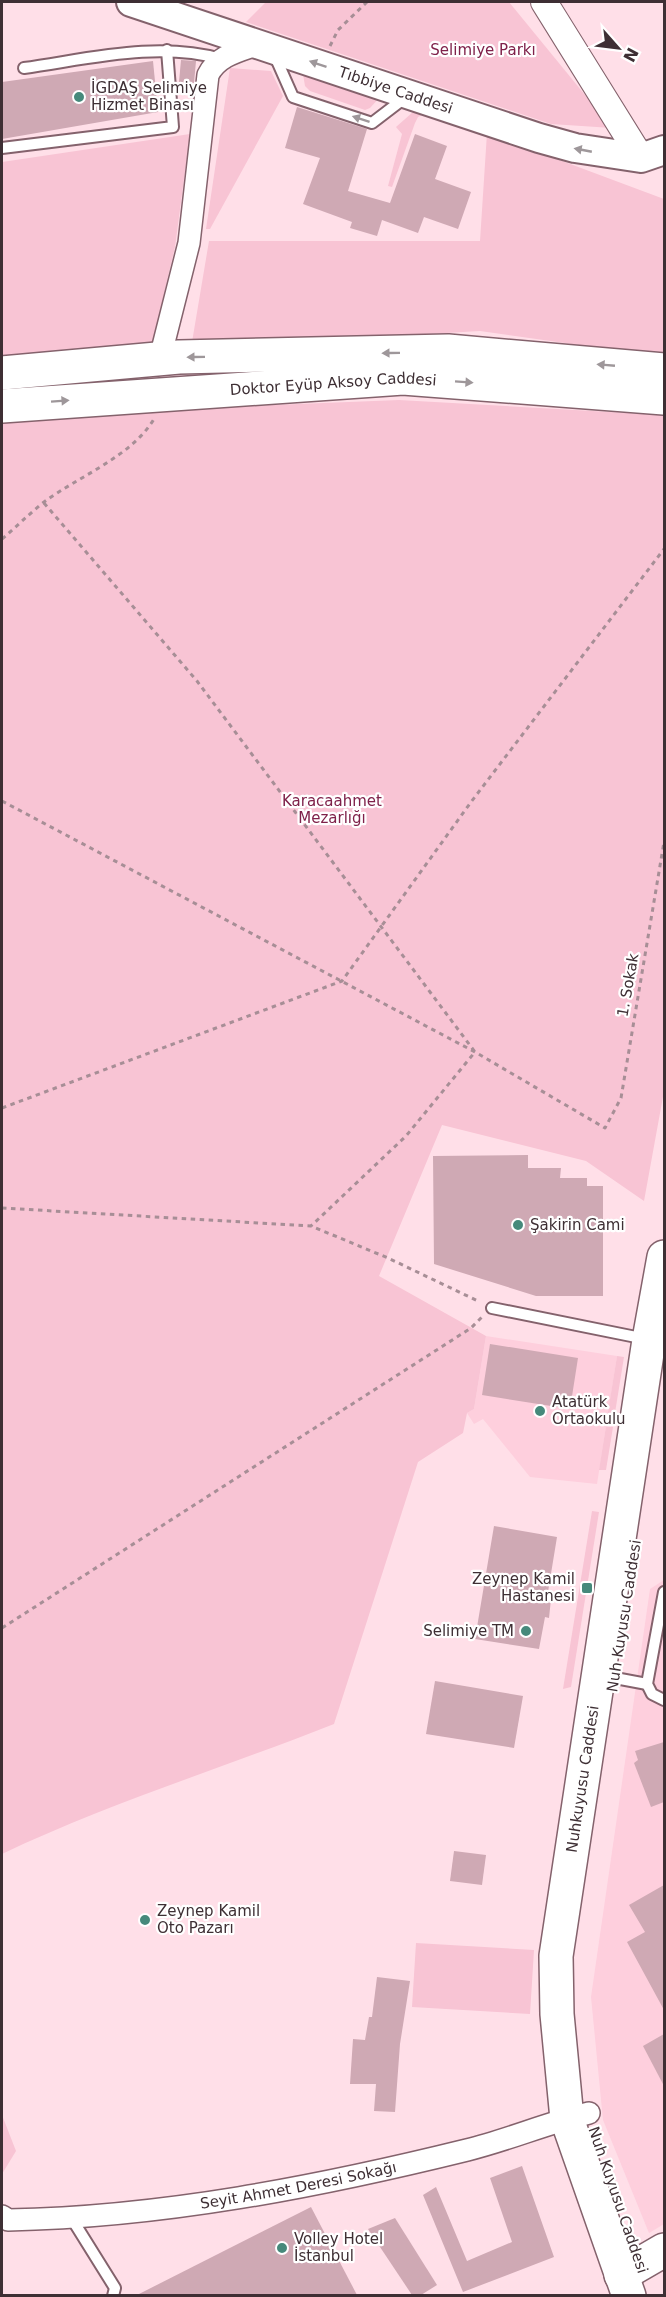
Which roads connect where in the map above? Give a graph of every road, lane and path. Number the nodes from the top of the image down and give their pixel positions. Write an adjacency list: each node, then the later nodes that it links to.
1 (131, 2): 4 (main road, Tıbbiye Caddesi)
2 (367, 2): 7 (path)
3 (545, 2): 11 (street)
4 (265, 45): 6 (street); 7 (main road, Tıbbiye Caddesi, one-way to 4); 9 (lane, one-way to 4)
5 (167, 50): 6 (lane); 8 (lane); 10 (lane)
6 (221, 59): 13 (street)
7 (320, 64): 9 (main road, Tıbbiye Caddesi)
8 (24, 68)
9 (409, 94): 11 (main road, Tıbbiye Caddesi, one-way to 9)
10 (2, 148)
11 (653, 154): 12 (main road)
12 (664, 175)
13 (160, 358): 14 (main road, Doktor Eyüp Aksoy Caddesi, one-way to 13); 15 (main road, Doktor Eyüp Aksoy Caddesi)
14 (664, 370)
15 (2, 373)
16 (167, 393): 17 (main road, Doktor Eyüp Aksoy Caddesi, one-way to 17); 18 (main road, Doktor Eyüp Aksoy Caddesi, one-way to 16); 19 (path)
17 (664, 398)
18 (2, 406)
19 (44, 503): 20 (path); 24 (path)
20 (2, 539)
21 (664, 549): 24 (path)
22 (2, 801): 25 (path)
23 (664, 842): 26 (path, 1. Sokak)
24 (380, 925): 25 (path); 26 (path)
25 (342, 981): 26 (path); 27 (path)
26 (475, 1052): 29 (path)
27 (2, 1108)
28 (2, 1208): 29 (path)
29 (311, 1226): 31 (path)
30 (664, 1257): 32 (main road, Nuhkuyusu Caddesi)
31 (492, 1308): 32 (lane); 35 (path)
32 (660, 1346): 36 (main road, Nuh Kuyusu Caddesi); 39 (main road, Nuhkuyusu Caddesi)
33 (664, 1592): 34 (lane)
34 (662, 1623): 37 (lane)
35 (2, 1628)
36 (615, 1678): 37 (lane); 39 (main road, Nuh Kuyusu Caddesi)
37 (647, 1684): 38 (lane)
38 (664, 1700)
39 (578, 2116): 40 (street, Seyit Ahmet Deresi Sokağı); 42 (main road, Nuhkuyusu Caddesi)
40 (72, 2218): 41 (street, Seyit Ahmet Deresi Sokağı); 43 (lane)
41 (3, 2219)
42 (638, 2271): 44 (main road, Nuh Kuyusu Caddesi)
43 (113, 2295)
44 (651, 2295)

